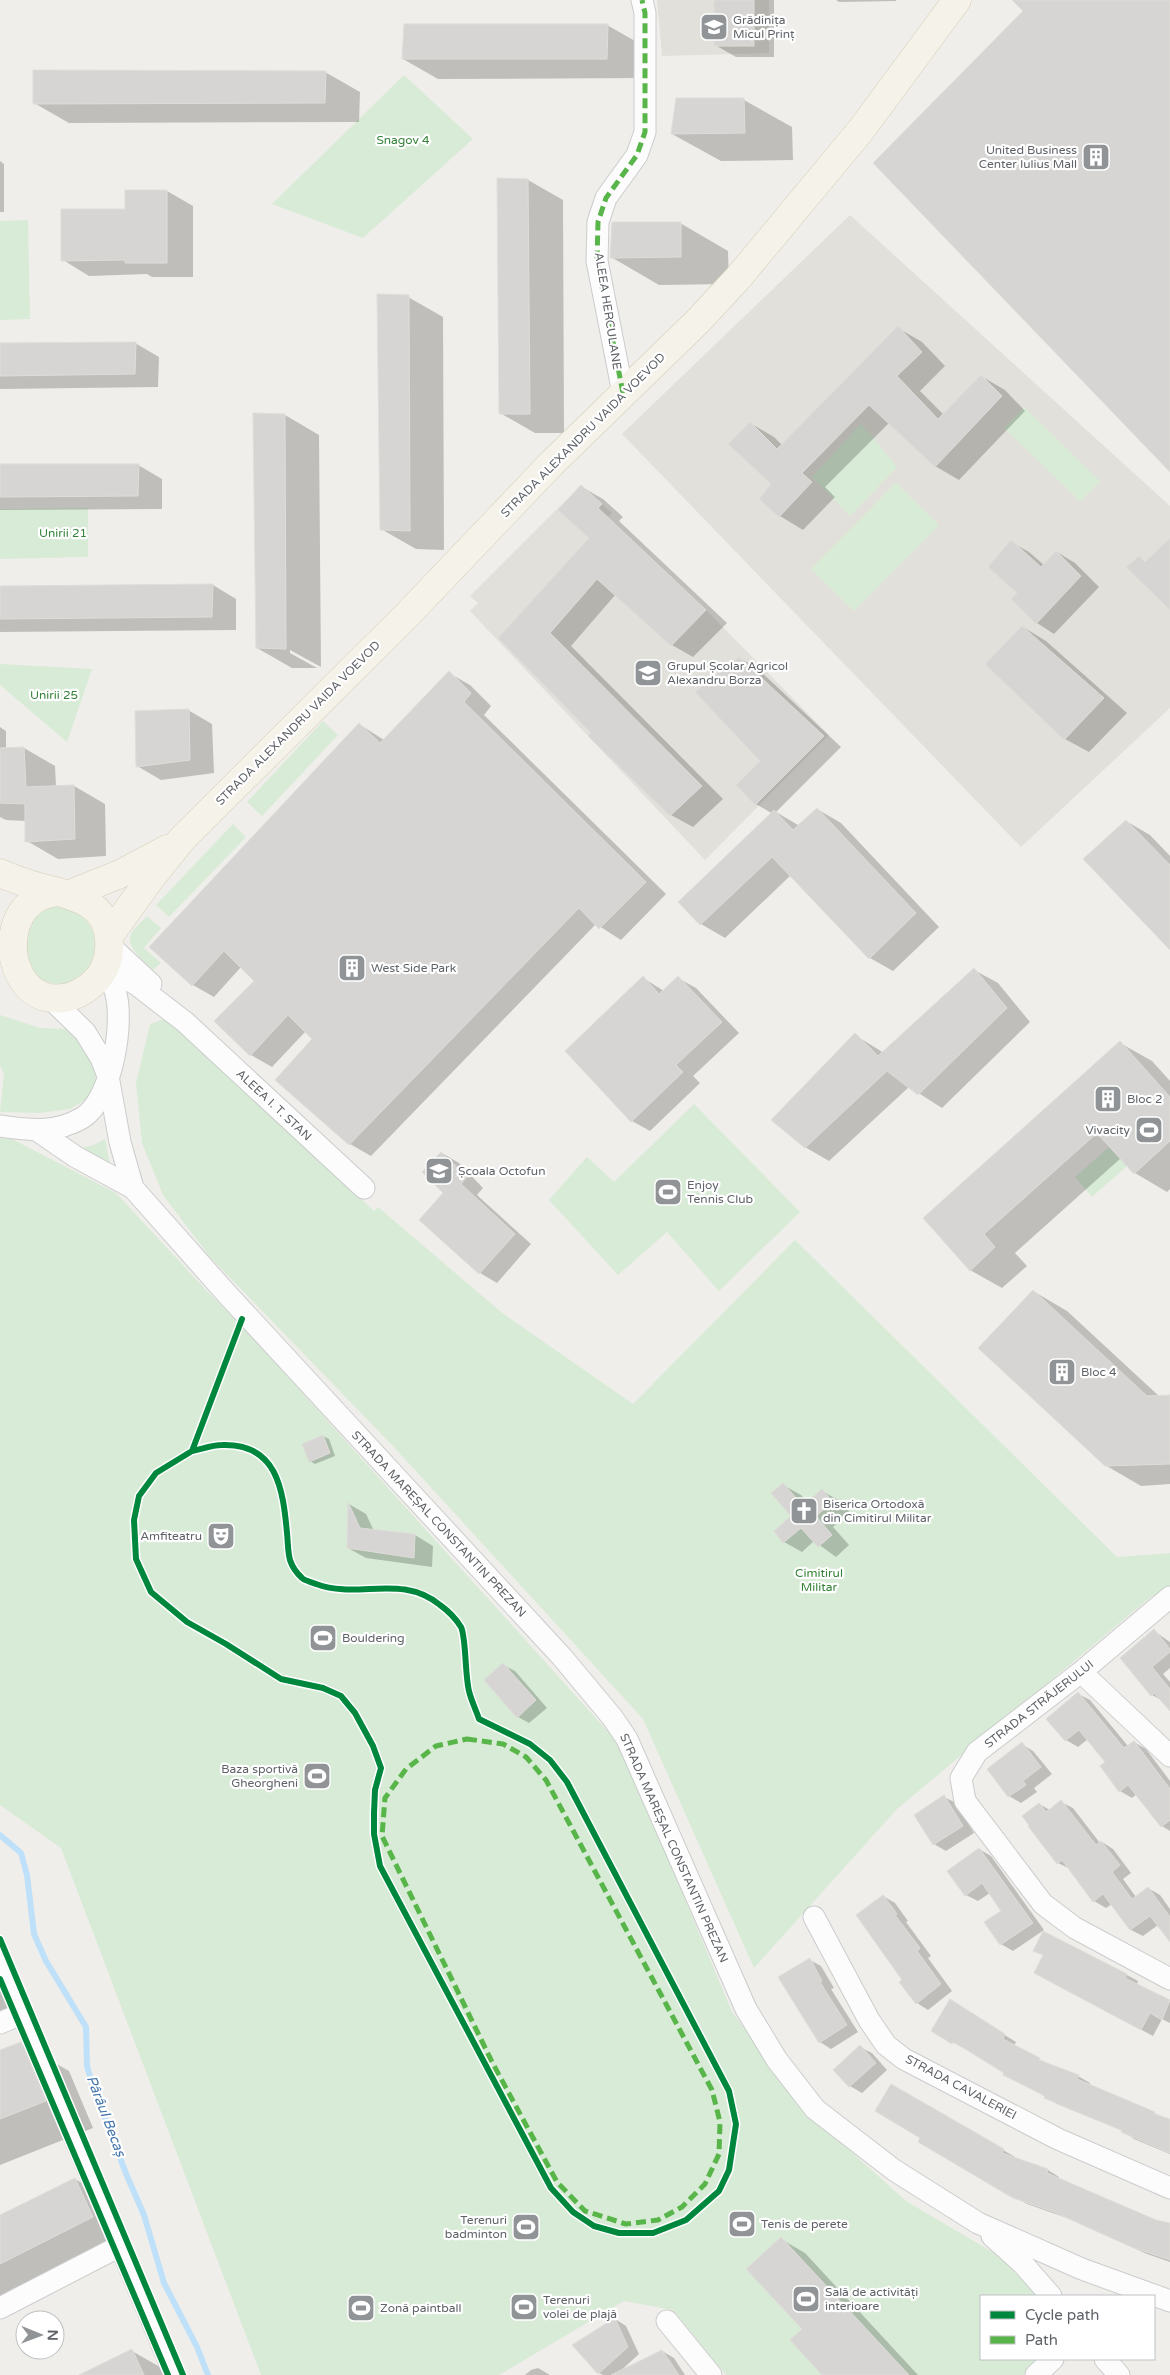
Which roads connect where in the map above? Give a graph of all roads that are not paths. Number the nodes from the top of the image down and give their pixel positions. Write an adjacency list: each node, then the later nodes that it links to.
1 (642, 0): 3 (street, ALEEA HERCULANE)
2 (957, 0): 3 (main road, STRADA ALEXANDRU VAIDA VOEVOD)
3 (623, 393): 4 (main road, STRADA ALEXANDRU VAIDA VOEVOD)
4 (179, 842): 6 (main road, STRADA ALEXANDRU VAIDA VOEVOD); 8 (main road, STRADA ALEXANDRU VAIDA VOEVOD)
5 (0, 873): 6 (main road)
6 (65, 893): 7 (main road); 8 (main road)
7 (1, 940): 9 (main road)
8 (107, 954): 9 (main road); 10 (street, STRADA MAREȘAL CONSTANTIN PREZAN); 14 (street, ALEEA I. T. STAN)
9 (51, 999): 10 (street, STRADA MAREȘAL CONSTANTIN PREZAN)
10 (108, 1076): 12 (street); 13 (street, STRADA MAREȘAL CONSTANTIN PREZAN)
11 (0, 1126): 12 (street)
12 (38, 1131): 13 (street)
13 (134, 1188): 24 (street, STRADA MAREȘAL CONSTANTIN PREZAN)
14 (364, 1188)
15 (1170, 1597): 16 (street, STRADA STRĂJERULUI)
16 (1081, 1672): 17 (street); 20 (street, STRADA STRĂJERULUI)
17 (1170, 1756)
18 (814, 1917): 23 (street, STRADA CAVALERIEI)
19 (0, 1961): 21 (street)
20 (1170, 1979)
21 (21, 2014): 22 (street); 25 (street)
22 (0, 2023)
23 (1170, 2188)
24 (978, 2223): 26 (street); 27 (street, STRADA MAREȘAL CONSTANTIN PREZAN)
25 (120, 2246): 30 (street); 34 (street)
26 (1050, 2295)
27 (1154, 2295)
28 (1155, 2296): 29 (street, STRADA MAREȘAL CONSTANTIN PREZAN)
29 (1170, 2301)
30 (0, 2308)
31 (667, 2321): 35 (street)
32 (1052, 2360): 36 (street)
33 (1106, 2360): 37 (street)
34 (175, 2375)
35 (711, 2375)
36 (1036, 2375)
37 (1119, 2375)

